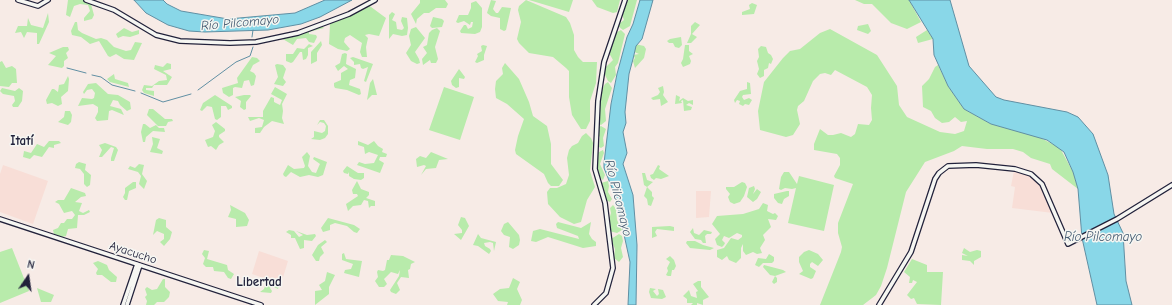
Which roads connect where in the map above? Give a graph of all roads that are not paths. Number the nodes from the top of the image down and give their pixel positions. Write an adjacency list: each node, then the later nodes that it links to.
1 (18, 0): 2 (street)
2 (48, 0)
3 (86, 0): 4 (street)
4 (375, 0)
5 (625, 0): 12 (street)
6 (1172, 185): 13 (street)
7 (0, 219): 8 (street, Ayacucho)
8 (138, 265): 9 (street); 10 (street); 11 (street, Ayacucho)
9 (123, 305)
10 (127, 305)
11 (261, 305)
12 (594, 305)
13 (879, 305)

